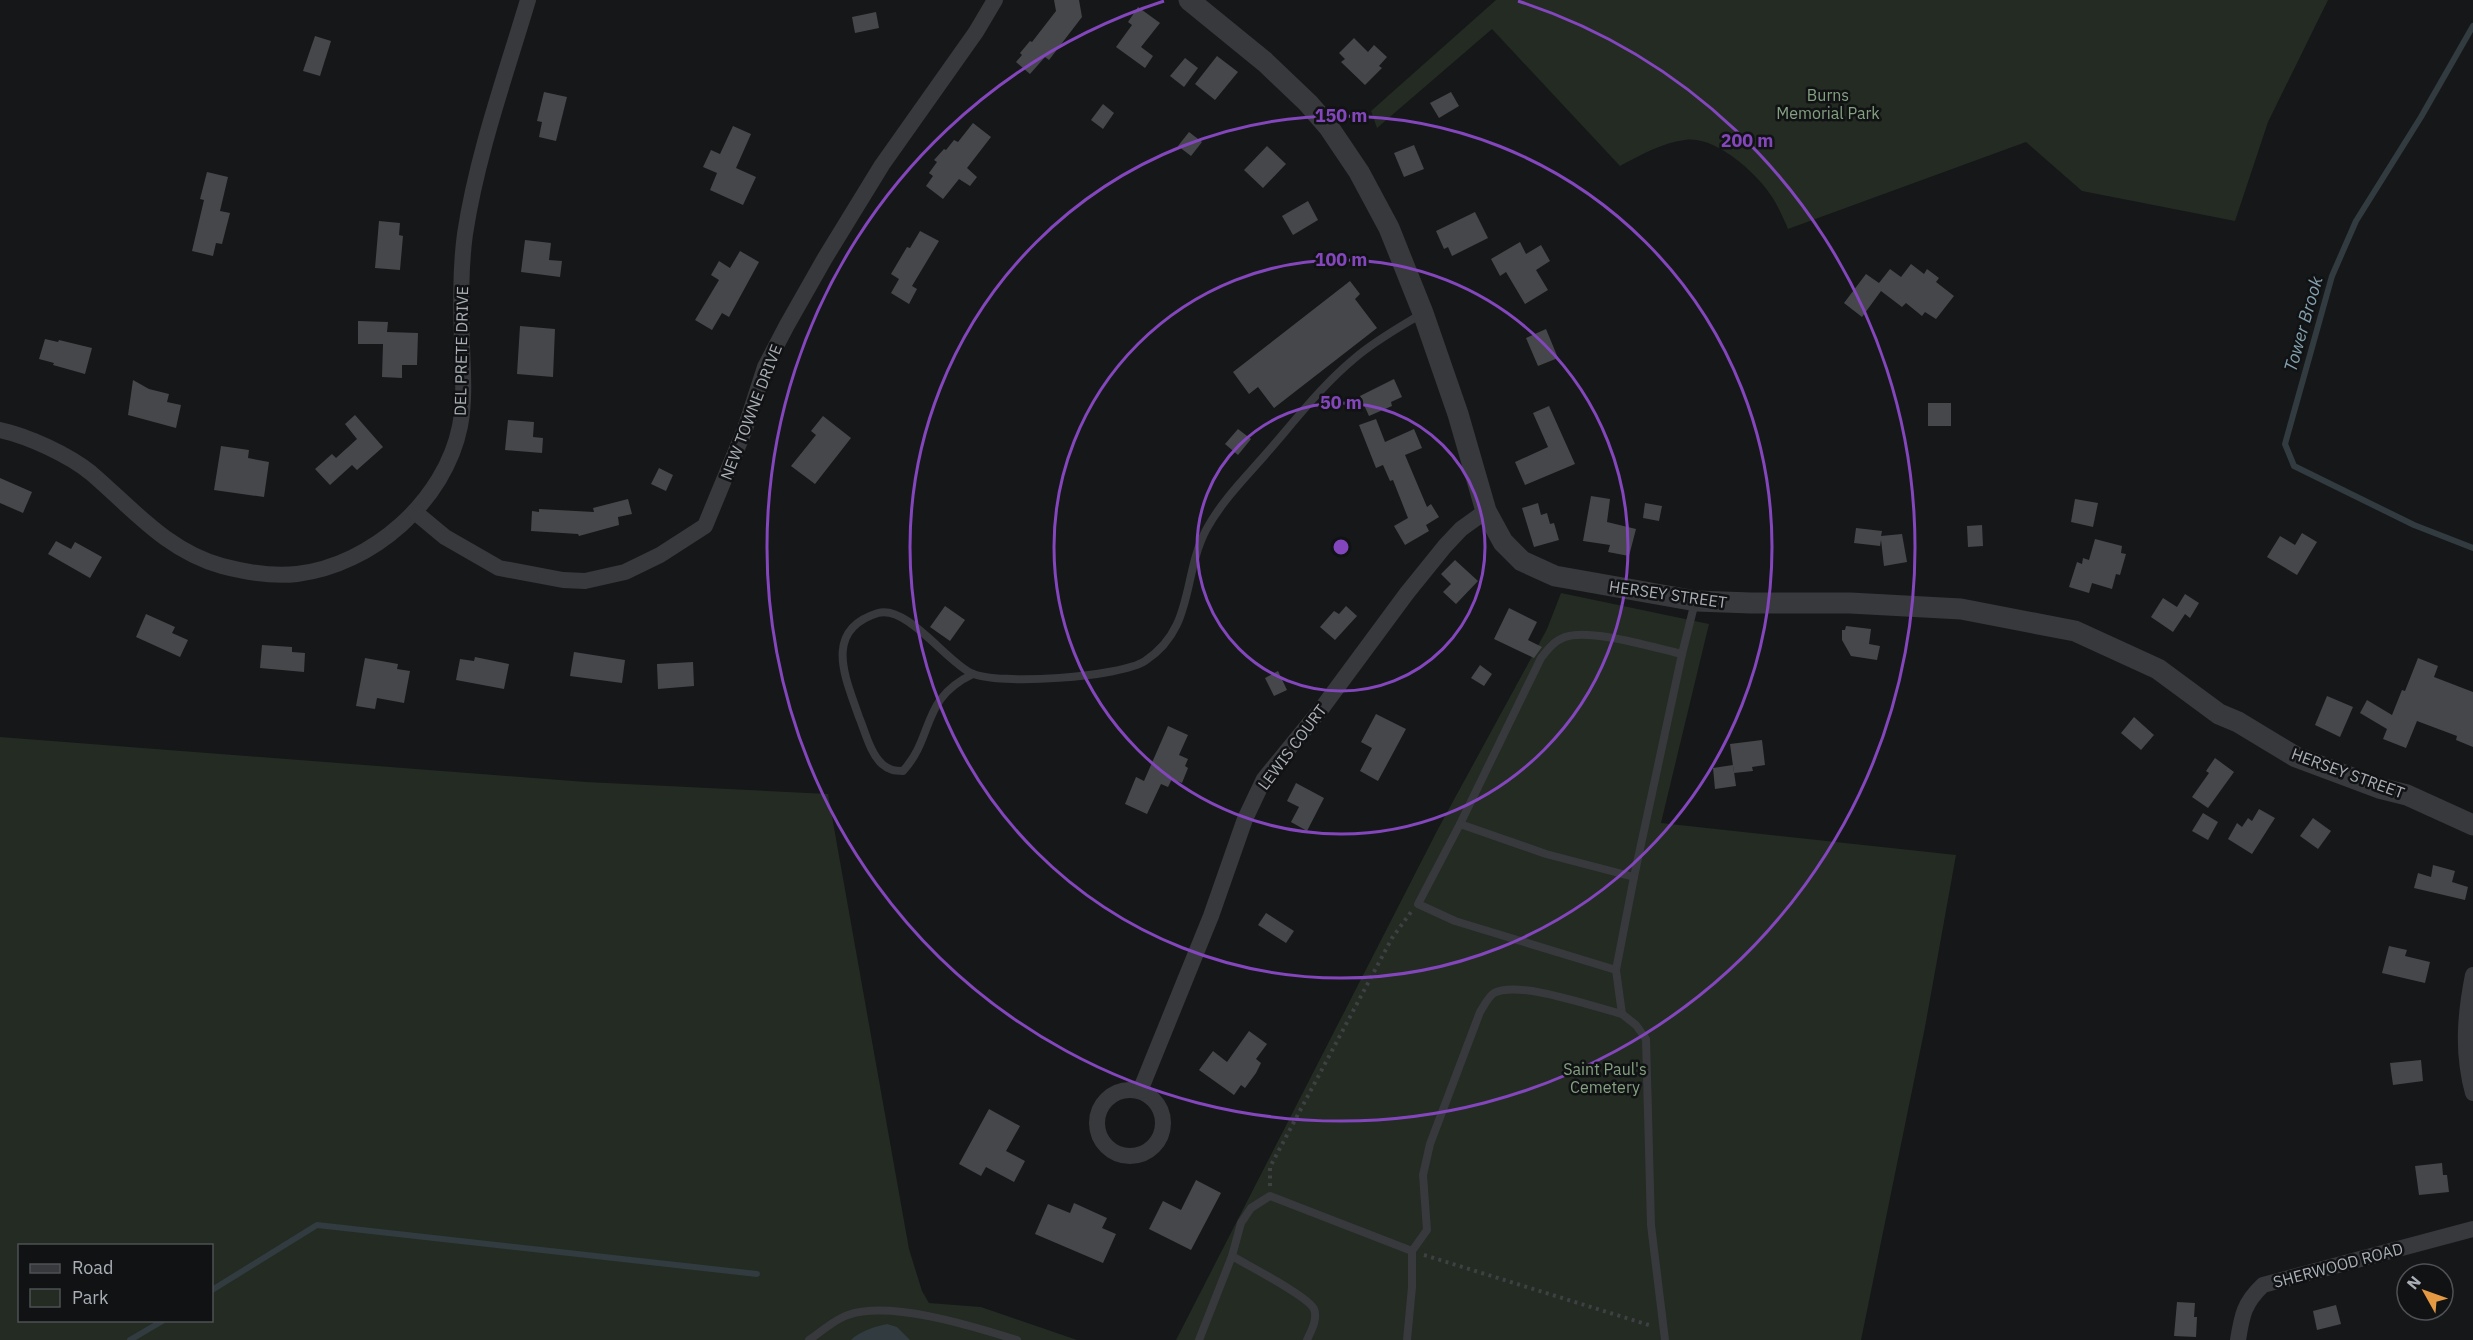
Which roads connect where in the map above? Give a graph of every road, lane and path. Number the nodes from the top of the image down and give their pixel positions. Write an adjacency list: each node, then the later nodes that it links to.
1 (528, 0): 7 (street, DEL PRETE DRIVE)
2 (995, 0): 7 (street, NEW TOWNE DRIVE)
3 (1189, 0): 4 (street, HERSEY STREET)
4 (1423, 313): 6 (street, HERSEY STREET); 10 (lane)
5 (0, 430): 7 (street, DEL PRETE DRIVE)
6 (1486, 511): 8 (street, HERSEY STREET); 18 (street, LEWIS COURT)
7 (415, 512)
8 (1696, 601): 9 (lane); 12 (street, HERSEY STREET)
9 (1682, 654): 11 (lane); 13 (lane)
10 (973, 674): 10 (lane)
11 (1460, 824): 13 (lane); 14 (lane)
12 (2473, 825)
13 (1634, 877): 15 (lane)
14 (1418, 904): 15 (lane); 20 (path)
15 (1616, 970): 17 (lane)
16 (2473, 975): 19 (street)
17 (1622, 1014): 22 (lane); 24 (lane)
18 (1140, 1091)
19 (2473, 1093)
20 (1270, 1196): 22 (lane); 23 (lane)
21 (2473, 1229): 31 (street, SHERWOOD ROAD)
22 (1412, 1251): 24 (path); 29 (lane)
23 (1232, 1256): 27 (lane); 28 (lane)
24 (1664, 1330): 30 (lane)
25 (809, 1340): 26 (lane)
26 (1017, 1340)
27 (1198, 1340)
28 (1307, 1340)
29 (1407, 1340)
30 (1665, 1340)
31 (2238, 1340)

